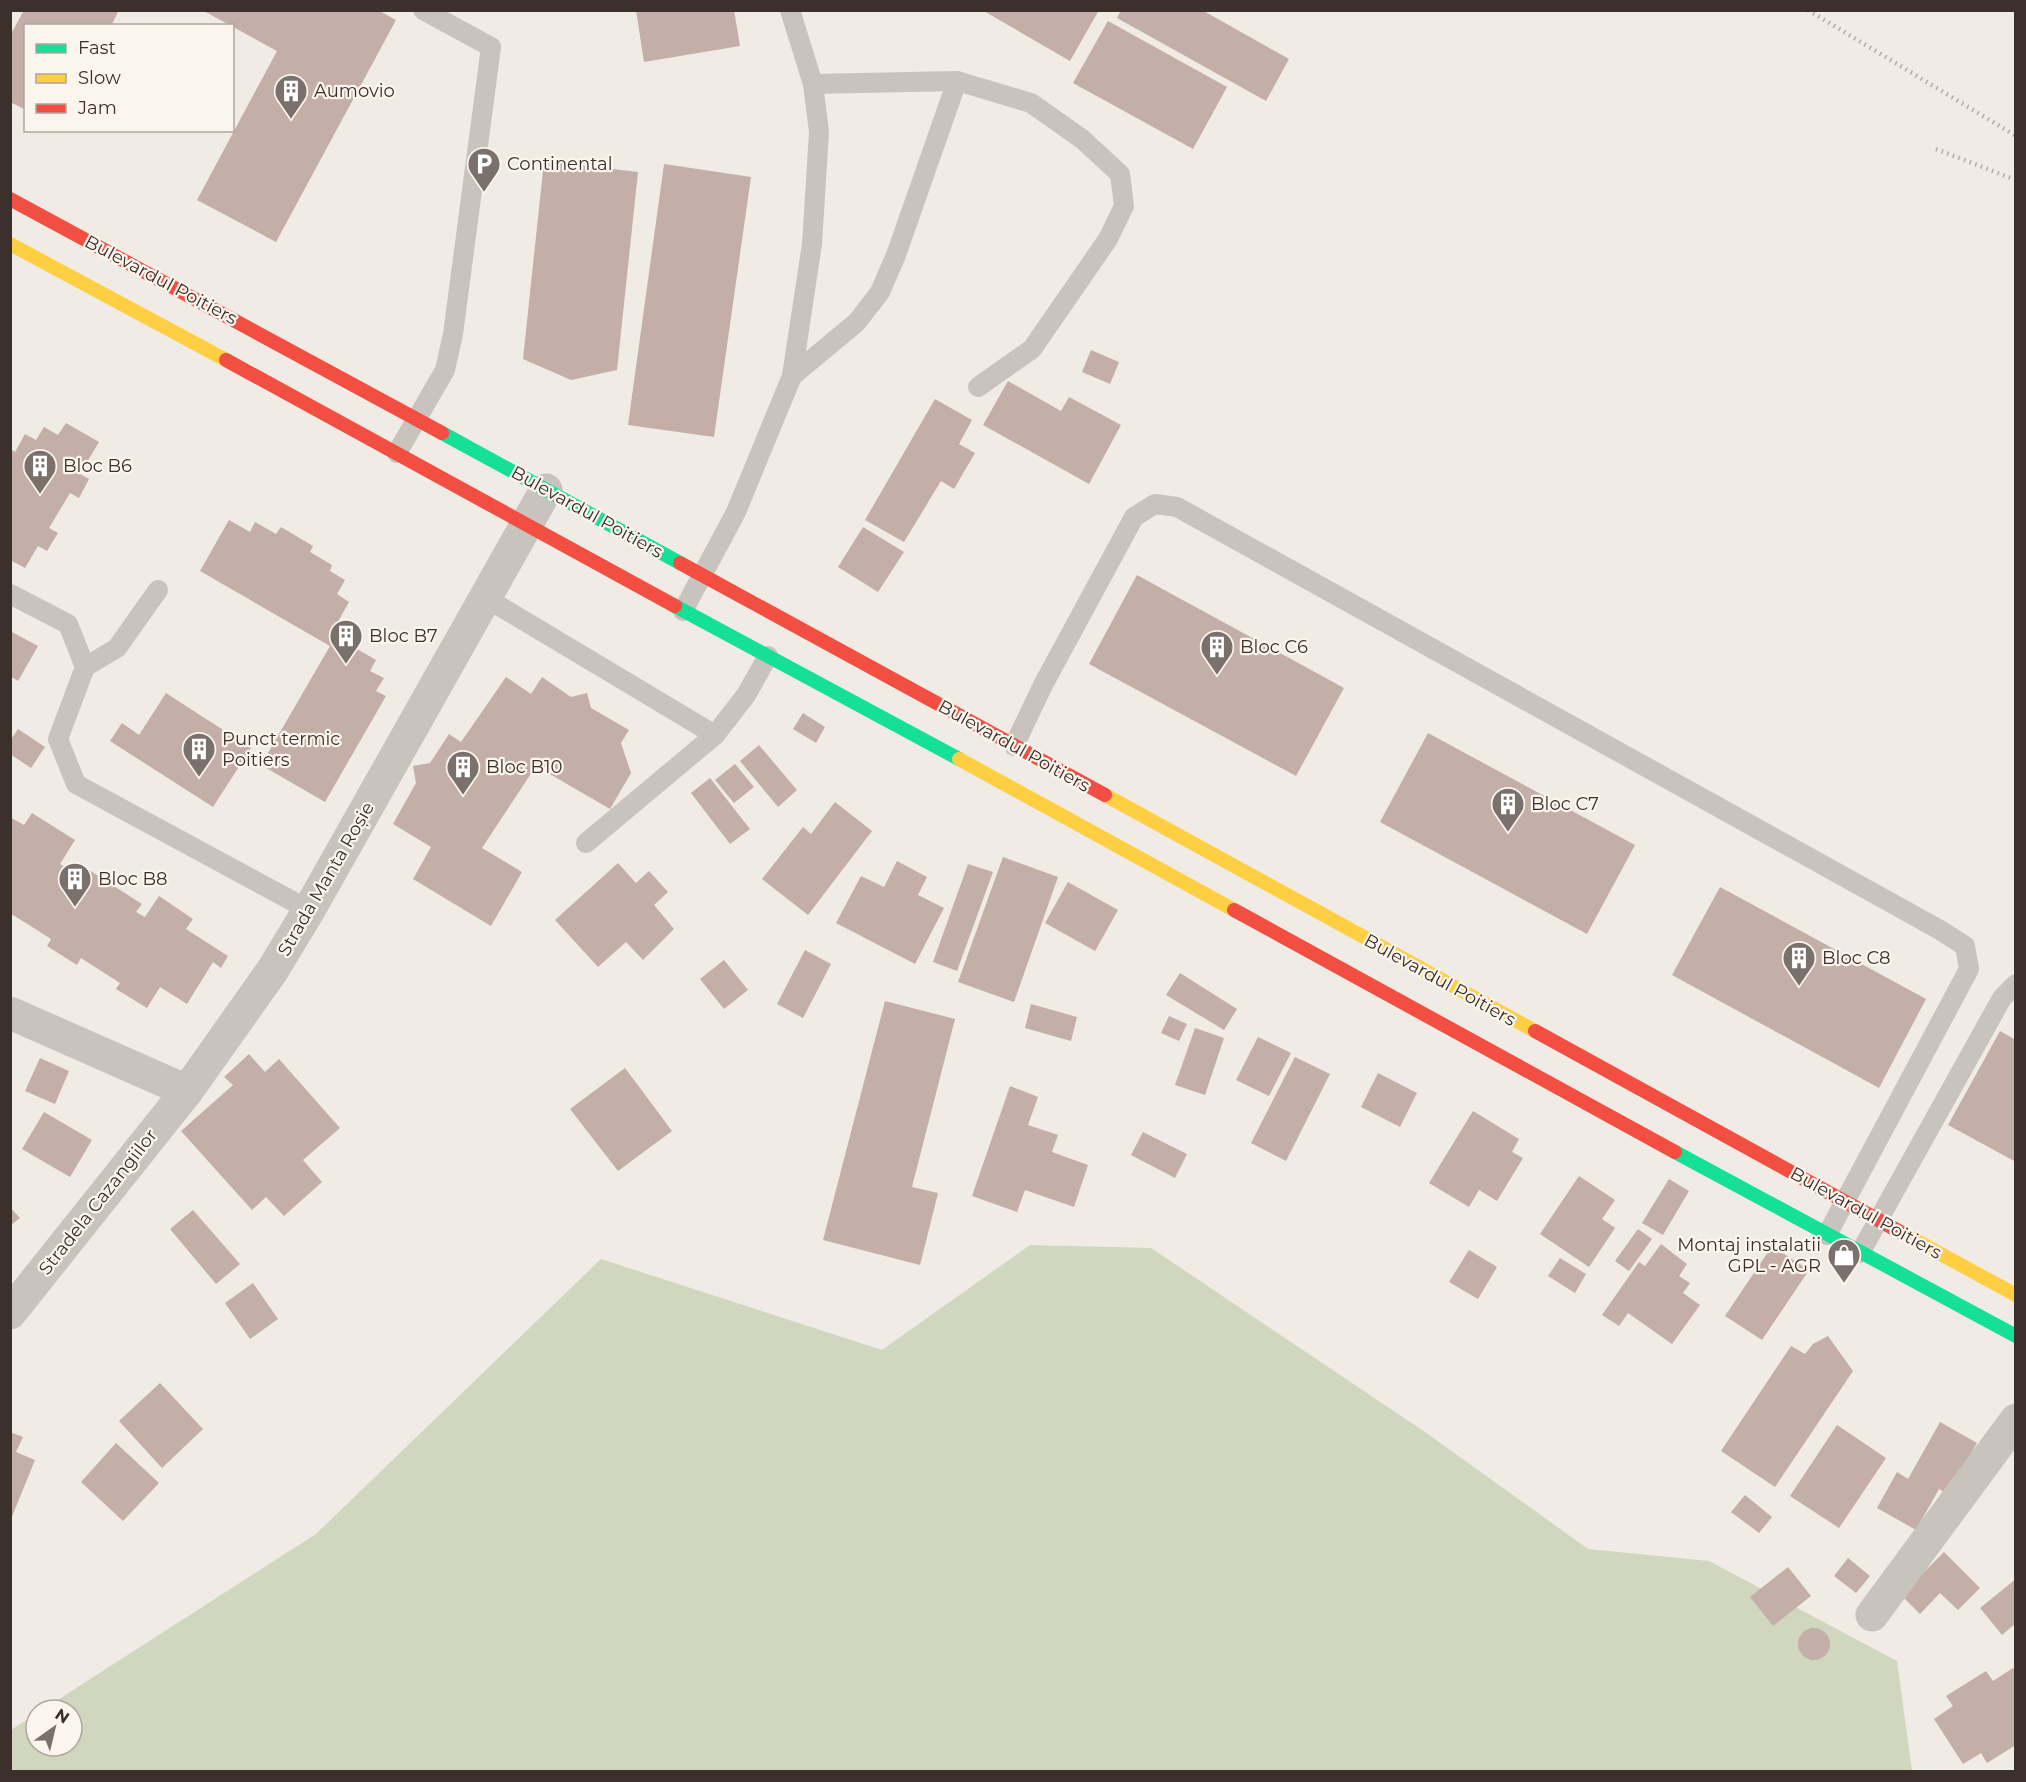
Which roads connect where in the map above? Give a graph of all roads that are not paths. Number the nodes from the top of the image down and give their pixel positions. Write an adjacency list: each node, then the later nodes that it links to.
1 (423, 10): 9 (lane)
2 (790, 10): 4 (lane)
3 (957, 81): 4 (lane); 7 (lane); 8 (lane)
4 (813, 84): 7 (lane)
5 (10, 199): 9 (main road, Bulevardul Poitiers)
6 (10, 244): 10 (main road, Bulevardul Poitiers)
7 (792, 376): 13 (lane)
8 (978, 387)
9 (417, 419): 10 (lane); 11 (main road, Bulevardul Poitiers)
10 (397, 453): 12 (main road, Bulevardul Poitiers)
11 (546, 490): 12 (street, Strada Manta Roșie); 13 (main road, Bulevardul Poitiers)
12 (526, 527): 16 (street, Strada Manta Roșie); 17 (main road, Bulevardul Poitiers)
13 (702, 574): 17 (lane); 21 (main road, Bulevardul Poitiers)
14 (158, 590): 19 (lane)
15 (10, 594): 19 (lane)
16 (486, 598): 20 (lane); 23 (street, Strada Manta Roșie)
17 (683, 611): 18 (main road, Bulevardul Poitiers)
18 (768, 656): 20 (lane); 29 (main road, Bulevardul Poitiers)
19 (85, 667): 23 (lane)
20 (715, 735): 22 (lane)
21 (1014, 746): 27 (main road, Bulevardul Poitiers); 27 (lane)
22 (586, 843)
23 (309, 910): 26 (street, Strada Manta Roșie)
24 (2016, 984): 28 (lane)
25 (10, 1013): 26 (street)
26 (187, 1091): 32 (street, Stradela Cazangiilor)
27 (1845, 1202): 28 (main road, Bulevardul Poitiers); 29 (lane)
28 (1878, 1220): 30 (lane); 31 (main road, Bulevardul Poitiers)
29 (1827, 1235): 30 (main road, Bulevardul Poitiers)
30 (1860, 1253): 33 (main road, Bulevardul Poitiers)
31 (2016, 1295)
32 (10, 1313)
33 (2016, 1336)
34 (2016, 1420): 35 (street)
35 (1872, 1615)

